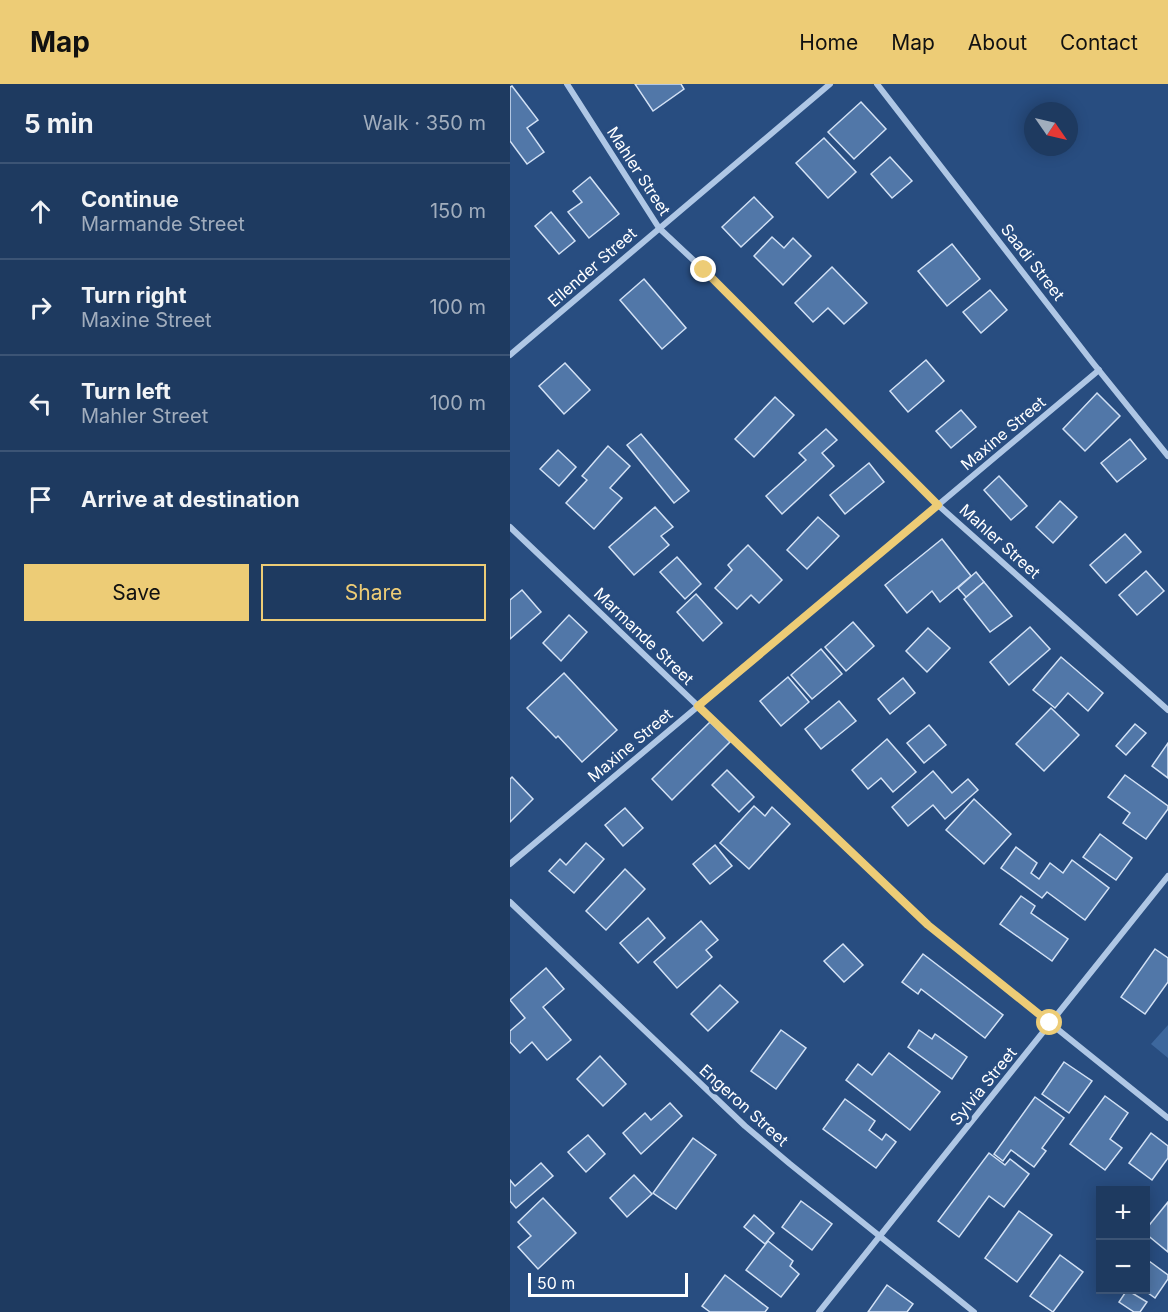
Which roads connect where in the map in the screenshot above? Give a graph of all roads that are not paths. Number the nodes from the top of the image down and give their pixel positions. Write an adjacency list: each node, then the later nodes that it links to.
1 (567, 84): 4 (street, Mahler Street)
2 (830, 84): 4 (street, Ellender Street)
3 (877, 84): 6 (street, Saadi Street)
4 (659, 228): 5 (street, Ellender Street); 8 (street, Mahler Street)
5 (510, 355)
6 (1099, 370): 7 (street, Saadi Street); 8 (street, Maxine Street)
7 (1168, 456)
8 (938, 505): 10 (street, Maxine Street); 11 (street, Mahler Street)
9 (510, 527): 10 (street, Marmande Street)
10 (698, 706): 12 (street, Maxine Street); 15 (street, Marmande Street)
11 (1168, 710)
12 (510, 864)
13 (1168, 876): 15 (street, Sylvia Street)
14 (510, 902): 17 (street, Engeron Street)
15 (1050, 1023): 16 (street, Marmande Street); 17 (street, Sylvia Street)
16 (1168, 1118)
17 (880, 1236): 18 (street, Sylvia Street); 19 (street, Engeron Street)
18 (819, 1312)
19 (974, 1312)

